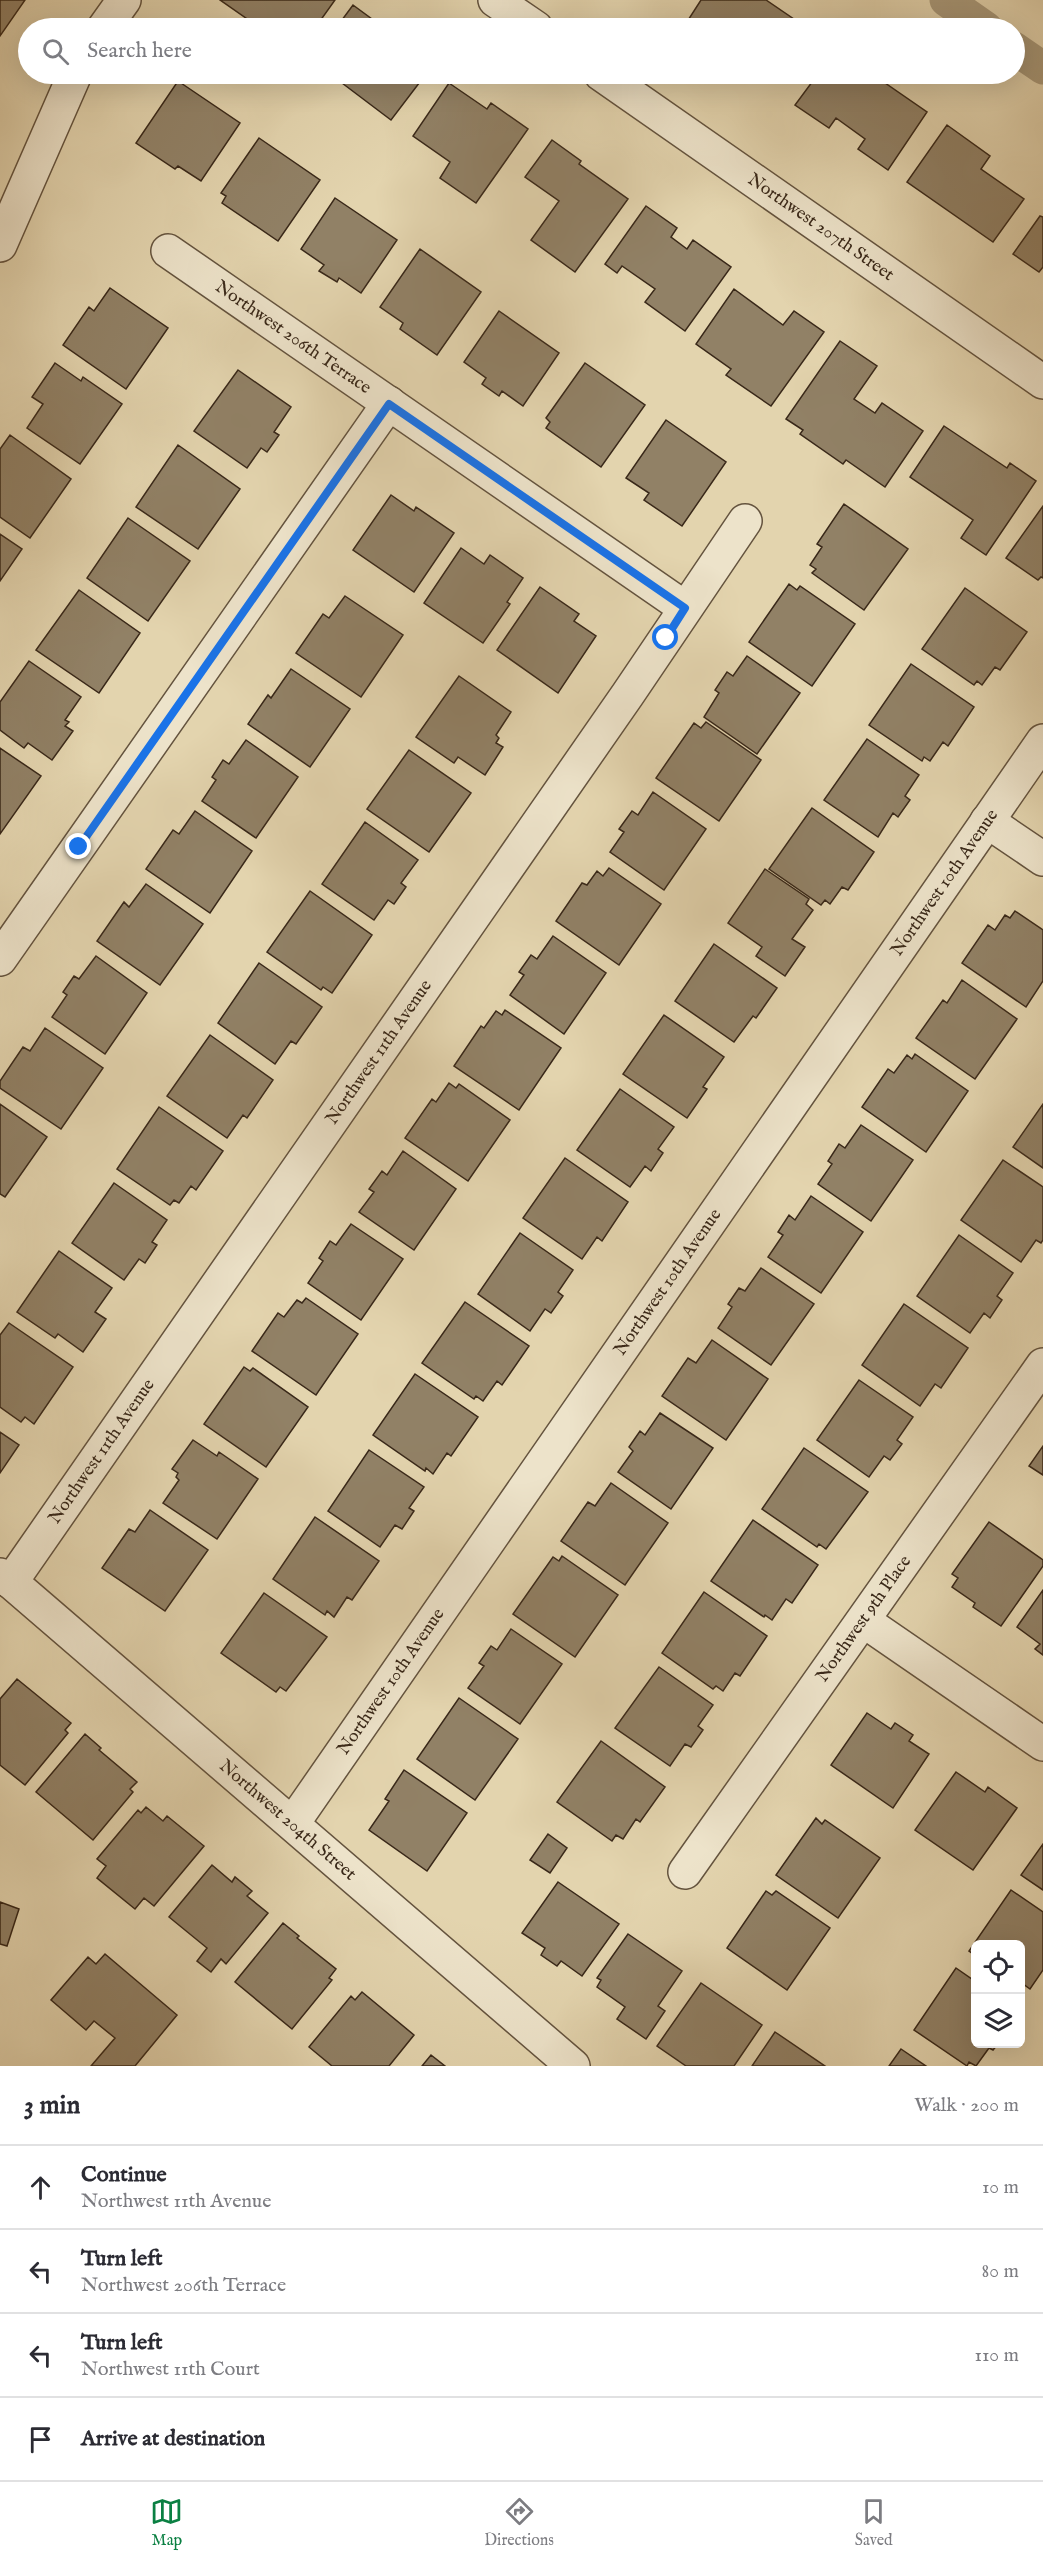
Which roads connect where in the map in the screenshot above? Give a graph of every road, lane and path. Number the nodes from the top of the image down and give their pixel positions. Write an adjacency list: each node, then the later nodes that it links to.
1 (124, 0): 3 (street)
2 (495, 0): 4 (street)
3 (111, 18)
4 (521, 18)
5 (71, 84): 7 (street)
6 (615, 84): 9 (street, Northwest 207th Street)
7 (0, 245)
8 (168, 251): 10 (street, Northwest 206th Terrace)
9 (1043, 382)
10 (389, 404): 12 (street, Northwest 206th Terrace); 16 (street)
11 (745, 521): 12 (street, Northwest 11th Avenue)
12 (685, 608): 18 (street, Northwest 11th Avenue)
13 (1043, 741): 14 (street, Northwest 10th Avenue)
14 (987, 820): 15 (street); 21 (street, Northwest 10th Avenue)
15 (1043, 859)
16 (0, 959)
17 (1043, 1365): 19 (street, Northwest 9th Place)
18 (6, 1579): 21 (street, Northwest 204th Street)
19 (864, 1620): 20 (street); 22 (street, Northwest 9th Place)
20 (1043, 1744)
21 (293, 1823): 23 (street, Northwest 204th Street)
22 (685, 1872)
23 (573, 2066)

